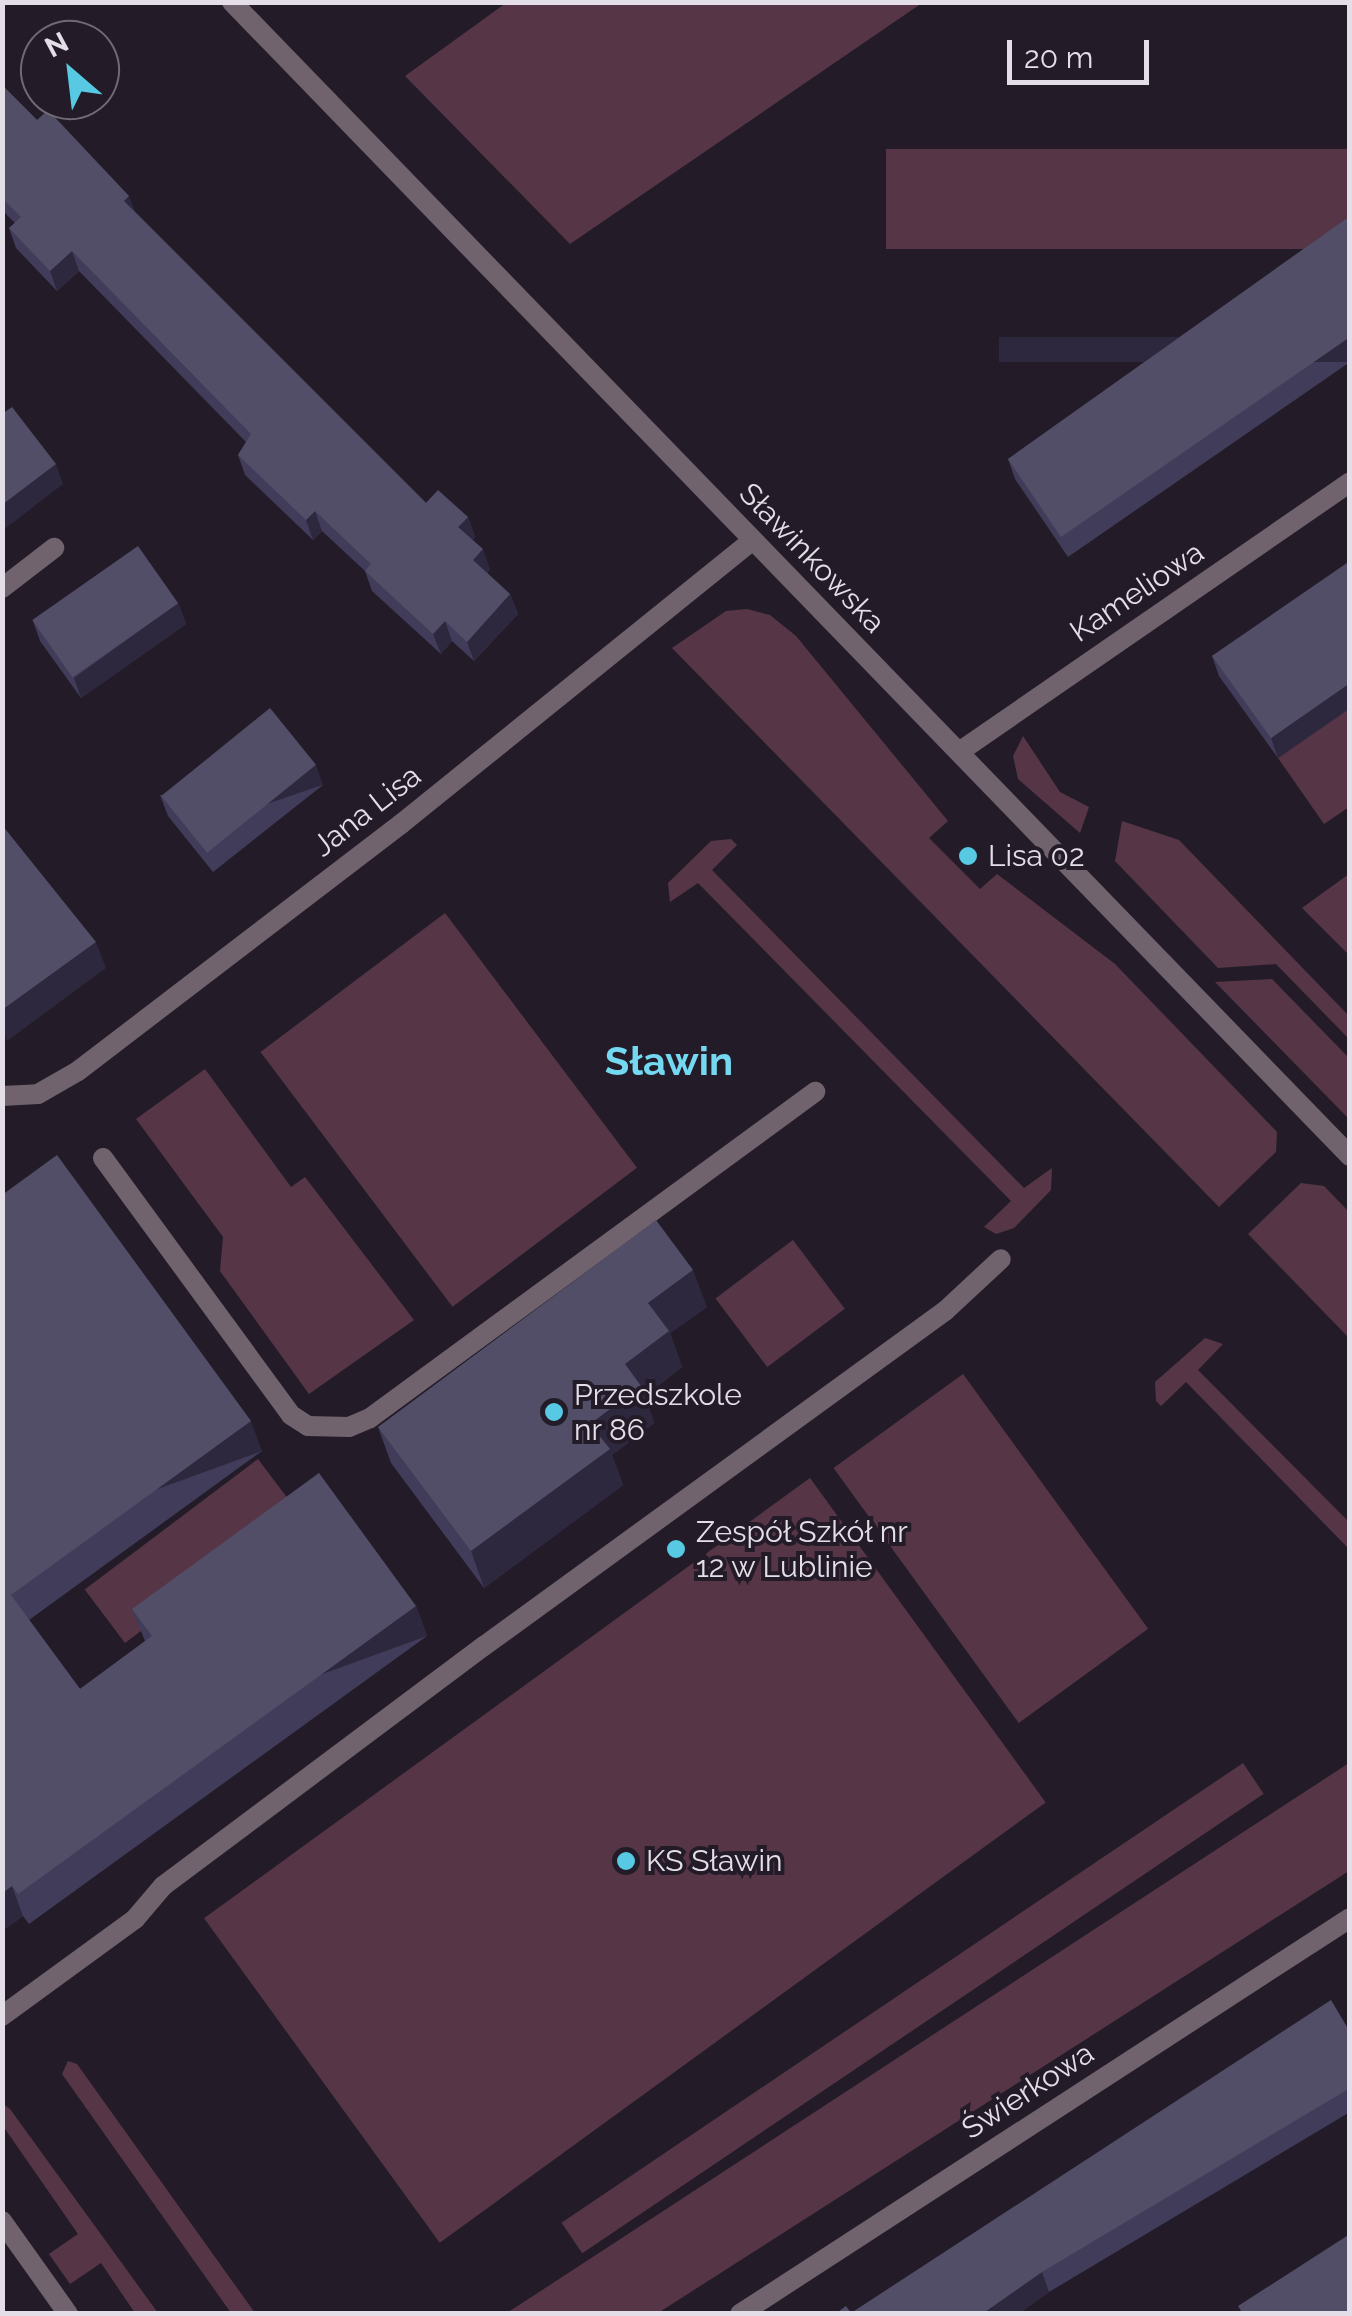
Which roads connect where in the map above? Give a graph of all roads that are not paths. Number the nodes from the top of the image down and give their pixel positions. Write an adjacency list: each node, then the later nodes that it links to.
1 (232, 2): 3 (street, Sławinkowska)
2 (1350, 482): 6 (street, Kameliowa)
3 (752, 540): 6 (street, Sławinkowska); 8 (street, Jana Lisa)
4 (54, 548): 5 (street)
5 (2, 588)
6 (959, 752): 9 (street, Sławinkowska)
7 (815, 1092): 10 (street)
8 (2, 1096)
9 (1350, 1156)
10 (103, 1158)
11 (1001, 1259): 13 (street)
12 (1350, 1918): 16 (street, Świerkowa)
13 (2, 2016)
14 (2, 2221): 15 (street)
15 (68, 2314)
16 (740, 2314)

